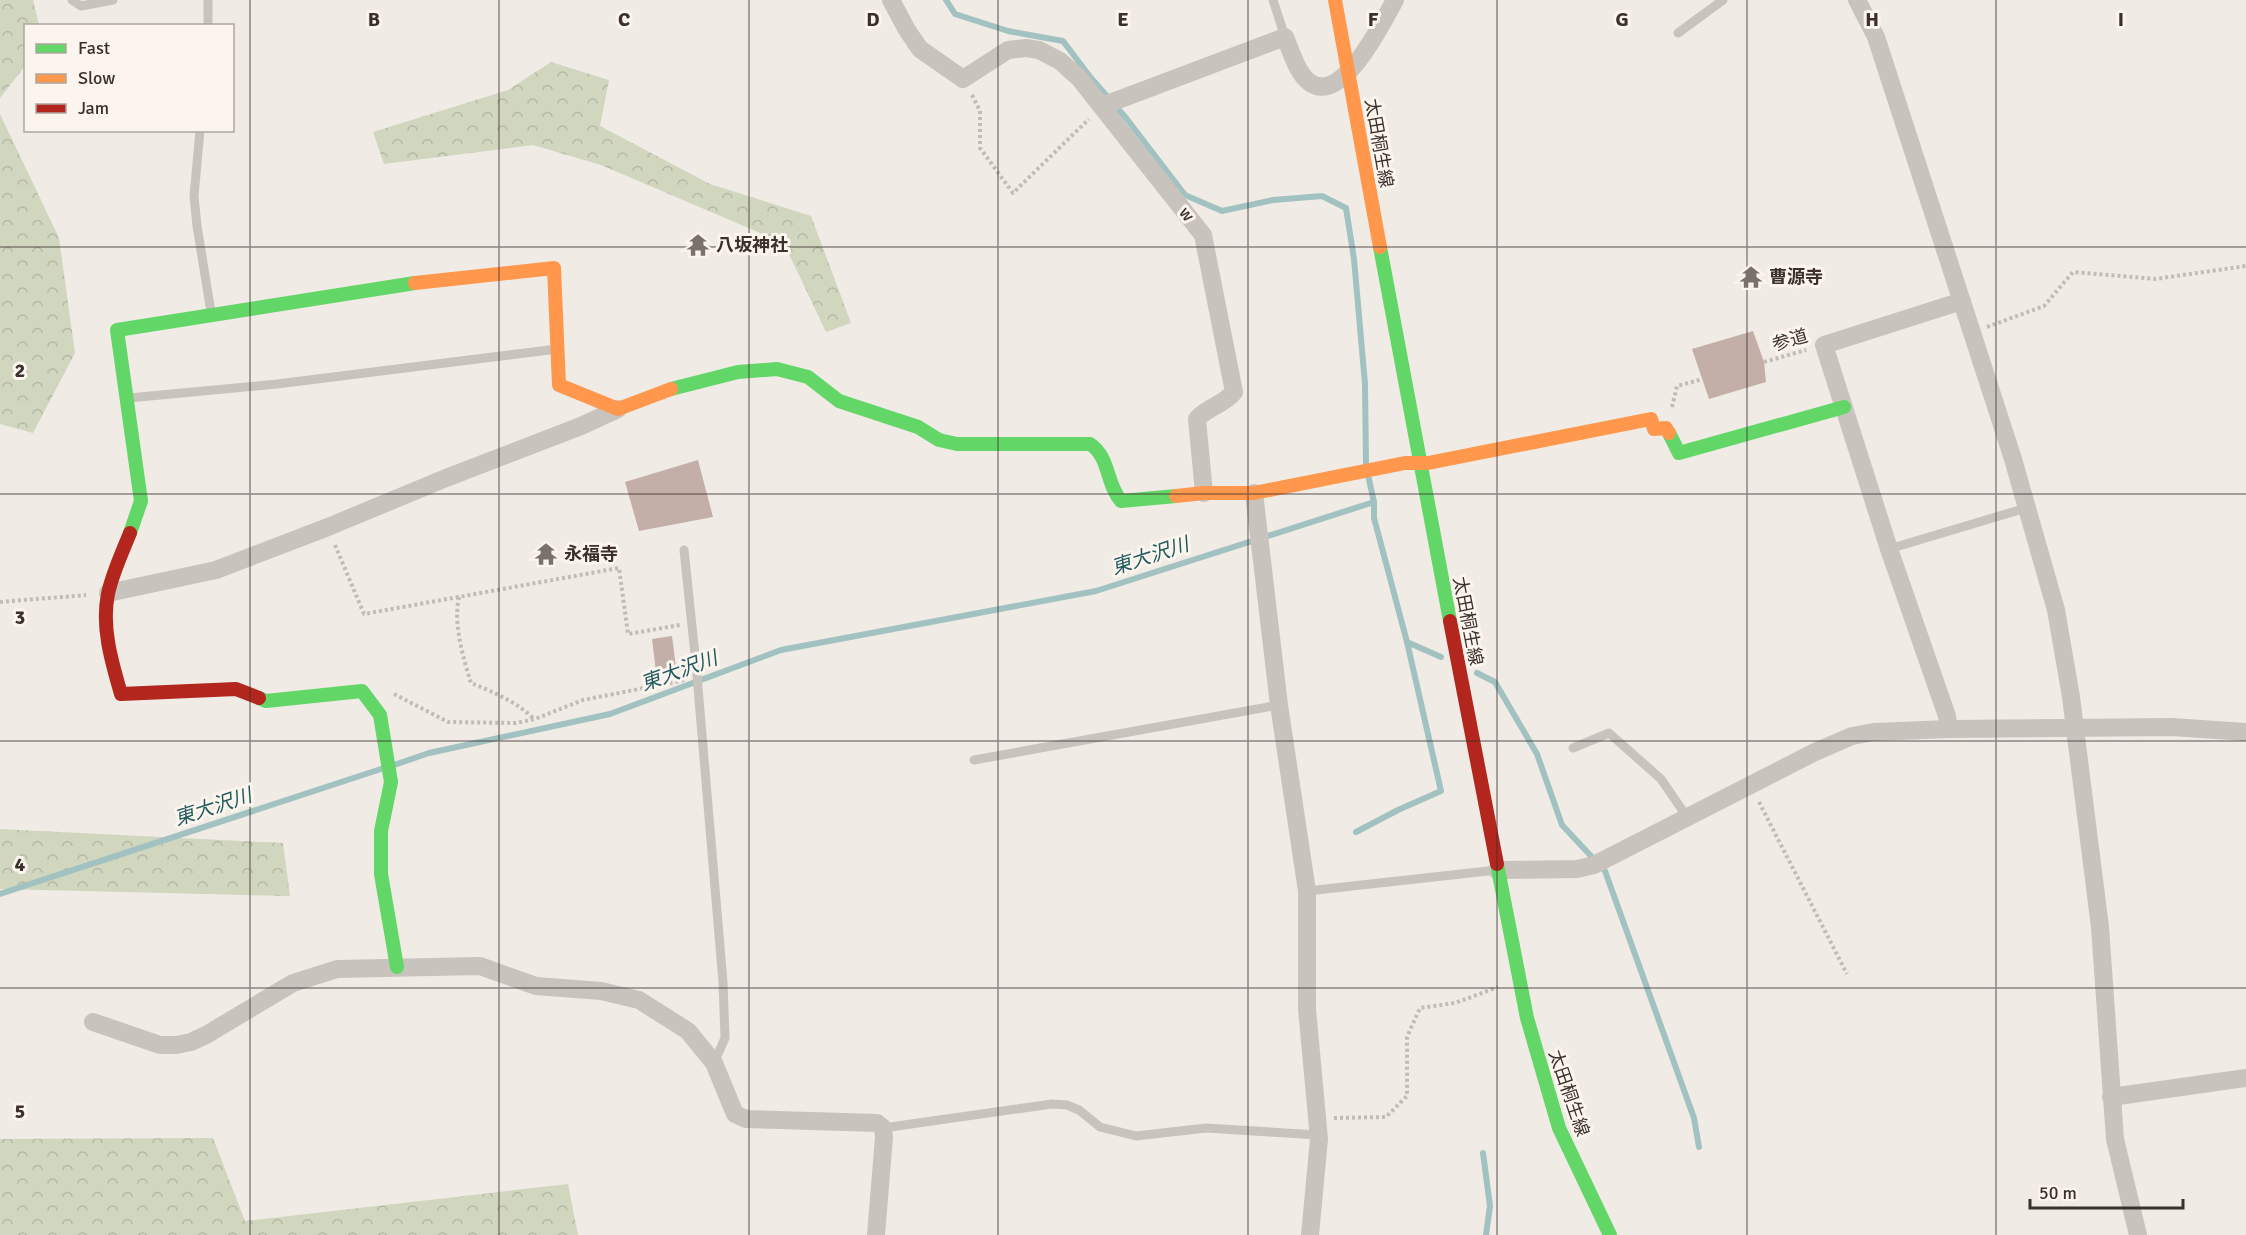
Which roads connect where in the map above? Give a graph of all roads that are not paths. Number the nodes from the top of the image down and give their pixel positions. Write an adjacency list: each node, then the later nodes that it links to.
1 (72, 0): 2 (lane)
2 (113, 0)
3 (208, 0): 10 (lane)
4 (891, 0): 14 (street, w)
5 (1273, 0): 12 (lane)
6 (1335, 0): 13 (street, 太田桐生線)
7 (1395, 0): 13 (street)
8 (1723, 0): 11 (lane)
9 (1858, 0): 16 (street)
10 (208, 24)
11 (1678, 33)
12 (1285, 37): 13 (street); 14 (street)
13 (1348, 73): 22 (street, 太田桐生線)
14 (1109, 103): 23 (street, w)
15 (200, 132): 17 (lane)
16 (1962, 301): 20 (street); 25 (street)
17 (211, 315): 18 (street); 19 (street)
18 (558, 349): 19 (lane); 21 (street)
19 (127, 398): 28 (street)
20 (1844, 406): 22 (street); 26 (street)
21 (618, 409): 23 (street); 28 (street)
22 (1419, 462): 24 (street); 36 (street, 太田桐生線)
23 (1204, 493): 24 (street)
24 (1254, 493): 29 (street)
25 (2026, 508): 26 (lane); 30 (street)
26 (1889, 549): 31 (street)
27 (684, 550): 40 (lane)
28 (108, 593): 38 (street)
29 (1280, 705): 34 (lane); 37 (street)
30 (2075, 728): 31 (street); 32 (street); 42 (street)
31 (1949, 729): 35 (street)
32 (2246, 732)
33 (1573, 748): 35 (lane)
34 (974, 760)
35 (1687, 817): 36 (street)
36 (1497, 870): 37 (lane); 47 (street, 太田桐生線)
37 (1307, 891): 43 (street)
38 (397, 967): 39 (street); 40 (street)
39 (93, 1022)
40 (714, 1063): 44 (street)
41 (2246, 1078): 42 (street)
42 (2111, 1097): 48 (street)
43 (1318, 1127): 44 (lane); 46 (street)
44 (883, 1128): 45 (street)
45 (876, 1235)
46 (1310, 1235)
47 (1610, 1235)
48 (2138, 1235)

